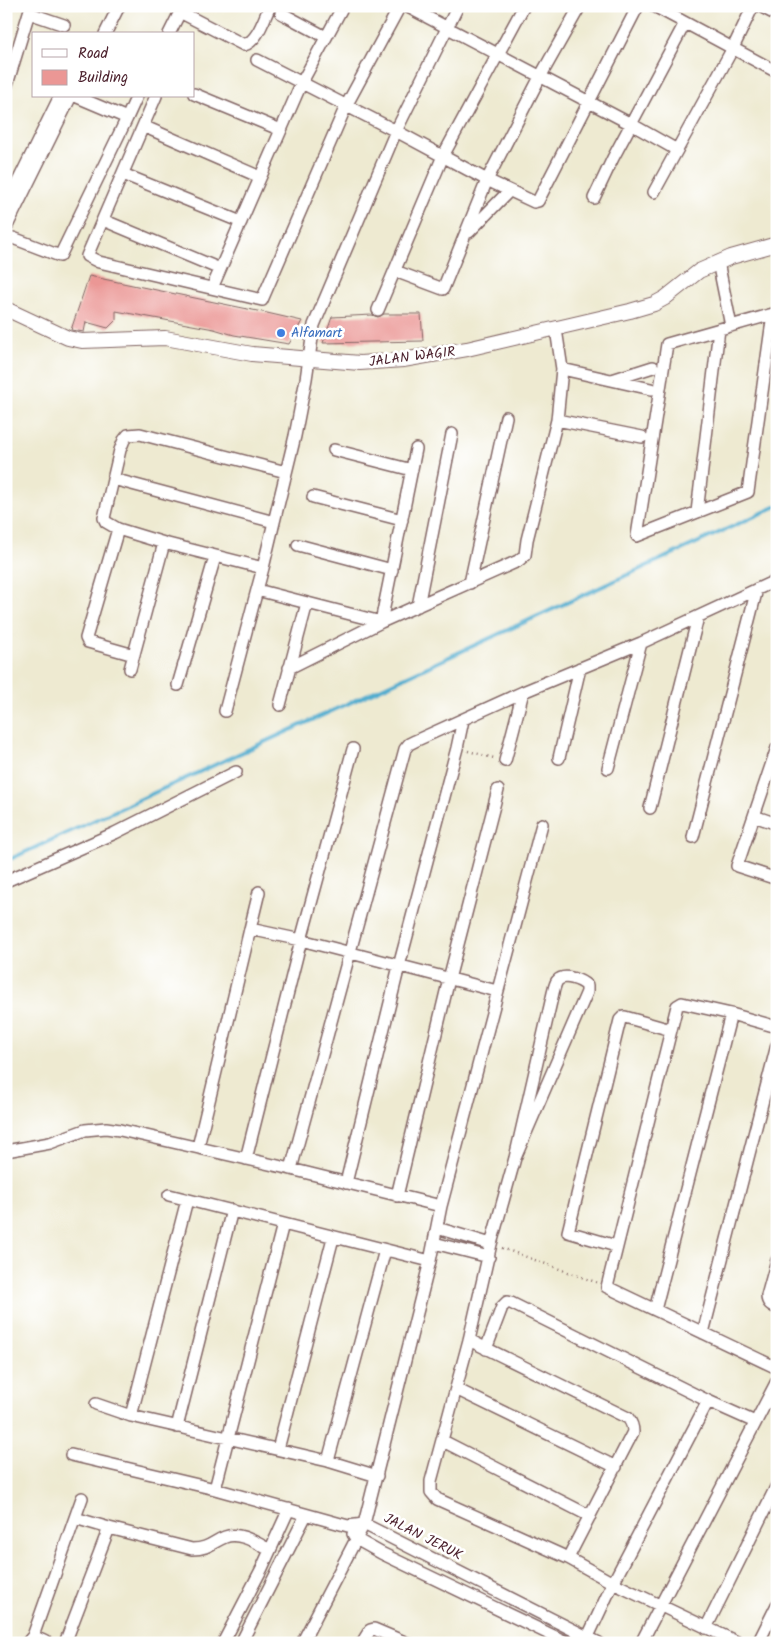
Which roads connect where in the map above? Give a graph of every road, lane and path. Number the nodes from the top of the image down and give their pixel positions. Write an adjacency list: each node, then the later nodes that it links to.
1 (119, 6): 20 (street)
2 (270, 6): 13 (street)
3 (342, 6): 22 (street)
4 (400, 6): 37 (street)
5 (406, 6): 19 (street)
6 (458, 6): 19 (street)
7 (524, 6): 24 (street)
8 (580, 6): 27 (street)
9 (638, 6): 36 (street)
10 (654, 6): 17 (street)
11 (754, 6): 23 (street)
12 (760, 6): 16 (street)
13 (181, 9): 21 (street)
14 (30, 10): 18 (street); 29 (street)
15 (281, 14): 22 (street)
16 (777, 15)
17 (685, 23): 23 (street); 39 (street)
18 (64, 25)
19 (447, 27): 24 (street); 42 (street)
20 (106, 32)
21 (170, 32)
22 (326, 37): 28 (street)
23 (733, 48): 26 (street); 43 (street)
24 (498, 55): 27 (street); 44 (street)
25 (257, 60): 28 (street)
26 (777, 72)
27 (540, 78): 36 (street); 47 (street)
28 (302, 84): 37 (street); 41 (street)
29 (6, 88)
30 (195, 94): 41 (street)
31 (59, 98): 51 (street)
32 (70, 98): 54 (street)
33 (80, 98): 38 (street)
34 (136, 98): 38 (street)
35 (155, 98): 40 (street)
36 (588, 102): 39 (street); 48 (street)
37 (346, 106): 42 (street); 61 (street)
38 (127, 118): 56 (street)
39 (632, 124): 43 (street); 50 (street)
40 (143, 126): 45 (street); 46 (street)
41 (281, 130): 46 (street)
42 (396, 131): 44 (street); 66 (street)
43 (677, 150): 49 (street)
44 (443, 156): 47 (street); 60 (street)
45 (123, 174): 52 (street); 53 (street)
46 (260, 177): 53 (street)
47 (487, 180): 48 (street); 55 (street)
48 (509, 192): 55 (street)
49 (654, 192)
50 (594, 198)
51 (6, 206)
52 (103, 220): 59 (street); 61 (street)
53 (241, 222): 59 (street)
54 (6, 228)
55 (464, 237): 60 (street)
56 (13, 238)
57 (777, 244): 58 (street, JALAN WAGIR)
58 (718, 262): 64 (street); 65 (street, JALAN WAGIR)
59 (220, 269): 61 (street)
60 (395, 271): 63 (street)
61 (212, 288)
62 (6, 308): 66 (street, JALAN WAGIR)
63 (378, 310)
64 (725, 328): 81 (street); 81 (street); 81 (street)
65 (556, 329): 66 (street, JALAN WAGIR); 68 (street)
66 (308, 359): 78 (street)
67 (653, 367): 69 (street)
68 (562, 369): 69 (street); 72 (street)
69 (610, 380): 70 (street)
70 (651, 389)
71 (506, 417): 91 (street)
72 (557, 420): 74 (street); 91 (street)
73 (452, 434): 95 (street)
74 (642, 437)
75 (416, 449): 77 (street)
76 (334, 450): 77 (street)
77 (412, 470): 82 (street)
78 (286, 472): 79 (street); 83 (street)
79 (112, 479): 83 (street); 84 (street)
80 (313, 497): 82 (street)
81 (697, 512)
82 (402, 520): 89 (street)
83 (274, 522): 88 (street)
84 (118, 530): 85 (street); 99 (street)
85 (164, 543): 87 (street); 99 (street)
86 (298, 546): 89 (street)
87 (215, 557): 88 (street); 103 (street)
88 (263, 568): 93 (street)
89 (392, 570): 97 (street)
90 (777, 580): 92 (street)
91 (470, 583): 95 (street)
92 (757, 589): 96 (street); 121 (street)
93 (257, 590): 94 (street); 106 (street)
94 (307, 603): 97 (street); 100 (street)
95 (418, 606): 97 (street)
96 (698, 617): 98 (street); 117 (street)
97 (381, 622): 100 (street)
98 (641, 643): 101 (street); 113 (street)
99 (134, 655): 102 (street)
100 (289, 668): 105 (street)
101 (580, 668): 104 (street); 111 (street)
102 (130, 669)
103 (178, 685)
104 (523, 692): 107 (street); 112 (street)
105 (280, 705)
106 (225, 711)
107 (462, 720): 108 (street); 127 (street)
108 (457, 748): 112 (path); 128 (street)
109 (777, 748): 114 (street)
110 (353, 749): 126 (street)
111 (559, 758)
112 (505, 762)
113 (608, 768)
114 (773, 769): 118 (street)
115 (236, 772): 123 (street)
116 (498, 790): 129 (street)
117 (650, 808)
118 (754, 816): 120 (street); 122 (street)
119 (542, 824): 130 (street)
120 (777, 824)
121 (693, 837)
122 (777, 879)
123 (6, 881)
124 (259, 892): 125 (street)
125 (250, 930): 126 (street); 135 (street)
126 (301, 940): 127 (street); 138 (street)
127 (350, 953): 128 (street); 139 (street)
128 (399, 966): 129 (street); 140 (street)
129 (449, 979): 130 (street); 142 (street)
130 (497, 992): 144 (street)
131 (731, 1014): 132 (street); 133 (street); 158 (street)
132 (777, 1028)
133 (671, 1030): 151 (street); 151 (street)
134 (777, 1045): 159 (street)
135 (198, 1147): 136 (street); 138 (street)
136 (6, 1151)
137 (515, 1158): 137 (street); 150 (street)
138 (246, 1159): 139 (street)
139 (291, 1169): 140 (street)
140 (346, 1184): 142 (street)
141 (169, 1195): 143 (street)
142 (397, 1196): 144 (street)
143 (187, 1200): 145 (street); 168 (street)
144 (441, 1206): 147 (street)
145 (232, 1210): 146 (street); 170 (street)
146 (283, 1224): 148 (street); 171 (street)
147 (437, 1228): 149 (street); 150 (street)
148 (334, 1238): 152 (street); 173 (street)
149 (434, 1243): 153 (street); 155 (street)
150 (491, 1244): 153 (street); 156 (path)
151 (616, 1246): 156 (street)
152 (385, 1250): 155 (street); 175 (street)
153 (489, 1257): 160 (street)
154 (777, 1260): 157 (street)
155 (430, 1261): 177 (street)
156 (607, 1287): 158 (street)
157 (777, 1308)
158 (655, 1310): 159 (street)
159 (703, 1332): 162 (street)
160 (470, 1340): 161 (street); 164 (street)
161 (486, 1348): 166 (street); 176 (street)
162 (777, 1368)
163 (777, 1381): 165 (street)
164 (456, 1388): 172 (street); 176 (street)
165 (774, 1394): 169 (street)
166 (708, 1400): 169 (street); 191 (street)
167 (96, 1404): 168 (street)
168 (131, 1416): 170 (street)
169 (755, 1422): 192 (street)
170 (177, 1427): 171 (street)
171 (227, 1438): 173 (street); 179 (street)
172 (443, 1441): 183 (street); 190 (street)
173 (278, 1449): 175 (street)
174 (71, 1455): 179 (street)
175 (328, 1461): 177 (street)
176 (616, 1467): 183 (street)
177 (377, 1476): 185 (street)
178 (777, 1485): 194 (street)
179 (214, 1489): 181 (street)
180 (82, 1498): 184 (street)
181 (289, 1509): 182 (street); 189 (street)
182 (306, 1515): 186 (street); 202 (street)
183 (590, 1516): 190 (street)
184 (75, 1518): 187 (street); 195 (street)
185 (364, 1524): 186 (street, JALAN JERUK); 188 (street); 196 (street, JALAN JERUK)
186 (348, 1526): 188 (street)
187 (109, 1528): 189 (street); 200 (street)
188 (356, 1539): 203 (street); 205 (street)
189 (270, 1550): 201 (street)
190 (568, 1558): 191 (street)
191 (613, 1582): 192 (street); 196 (street)
192 (660, 1605): 194 (street); 207 (street)
193 (777, 1605): 209 (street)
194 (706, 1628): 197 (street)
195 (30, 1640): 199 (street)
196 (586, 1640): 206 (street, JALAN JERUK)
197 (726, 1640): 208 (street)
198 (363, 1642): 204 (street)
199 (48, 1643)
200 (65, 1643)
201 (224, 1643)
202 (241, 1643)
203 (302, 1643)
204 (407, 1643)
205 (568, 1643)
206 (599, 1643)
207 (641, 1643)
208 (739, 1643)
209 (758, 1643)

